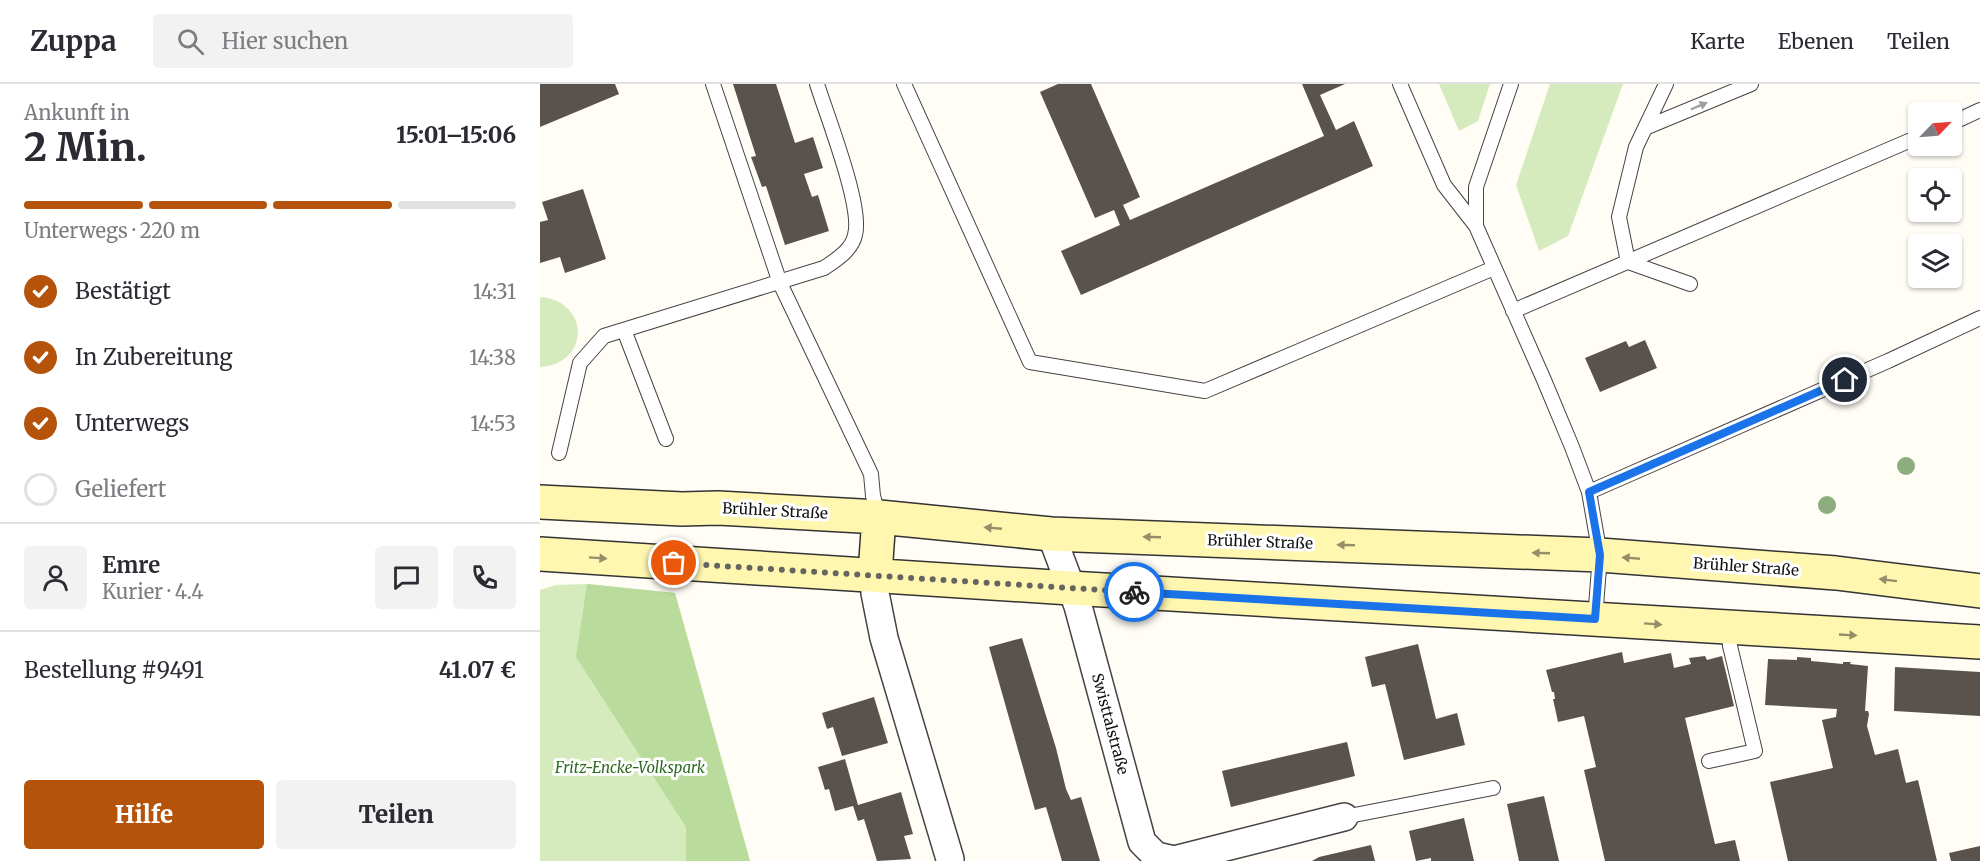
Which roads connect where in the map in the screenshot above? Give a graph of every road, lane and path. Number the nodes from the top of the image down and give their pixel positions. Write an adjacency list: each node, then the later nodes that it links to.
1 (713, 84): 15 (lane)
2 (817, 84): 15 (lane)
3 (904, 84): 14 (lane)
4 (1400, 84): 12 (lane)
5 (1512, 84): 12 (lane)
6 (1666, 84): 10 (lane)
7 (1751, 84): 10 (lane, one-way to 7)
8 (1980, 110): 9 (lane)
9 (1962, 118)
10 (1647, 127): 13 (lane)
11 (1908, 141): 13 (lane)
12 (1476, 226): 14 (lane)
13 (1628, 262): 16 (lane); 17 (lane)
14 (1494, 268): 17 (lane)
15 (780, 283): 19 (lane); 24 (lane)
16 (1690, 284)
17 (1513, 311): 22 (lane)
18 (1980, 318): 22 (lane)
19 (624, 330): 20 (lane); 21 (lane)
20 (666, 439)
21 (559, 453)
22 (1589, 492): 27 (lane)
23 (540, 502): 24 (main road, Brühler Straße)
24 (879, 517): 25 (main road, Brühler Straße, one-way to 24); 28 (main road)
25 (1052, 534): 27 (main road, Brühler Straße, one-way to 25); 30 (street, Swisttalstraße)
26 (540, 554): 28 (main road, one-way to 28)
27 (1600, 555): 29 (main road, Brühler Straße, one-way to 27); 32 (lane)
28 (875, 574): 30 (main road); 40 (street)
29 (1939, 586): 31 (main road, Brühler Straße); 34 (main road)
30 (1070, 588): 32 (main road); 39 (street, Swisttalstraße)
31 (1980, 591)
32 (1595, 619): 33 (main road, one-way to 33)
33 (1729, 628): 34 (main road, one-way to 34); 36 (lane)
34 (1930, 639): 35 (main road)
35 (1980, 642)
36 (1708, 761)
37 (1493, 788): 38 (lane, Swisttalstraße)
38 (1344, 818): 39 (street, Swisttalstraße)
39 (1213, 856)
40 (950, 859)

